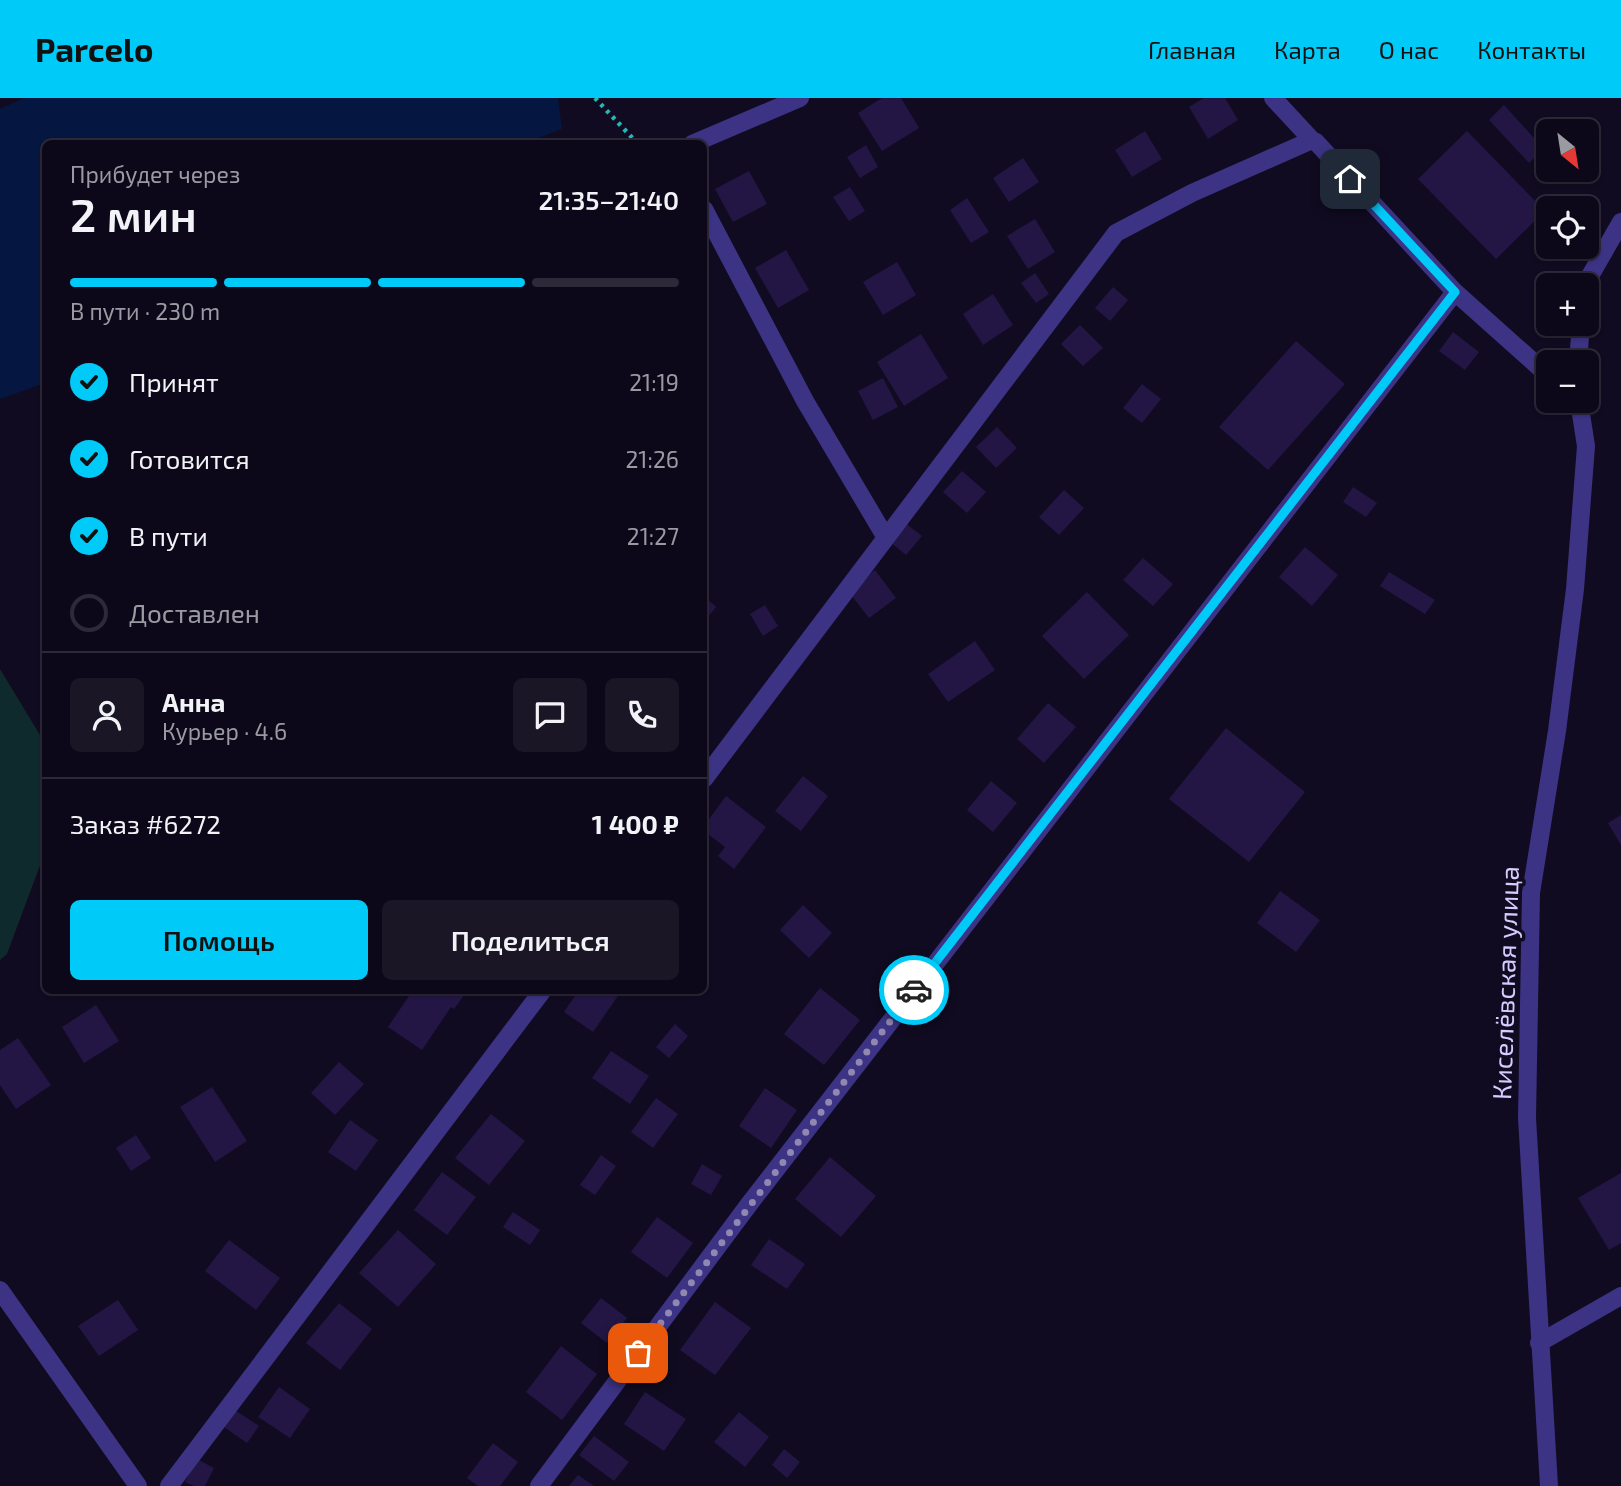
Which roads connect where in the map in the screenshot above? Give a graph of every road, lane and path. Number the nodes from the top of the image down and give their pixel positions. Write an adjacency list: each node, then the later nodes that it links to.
1 (595, 98): 4 (path)
2 (800, 98): 5 (street)
3 (1273, 98): 6 (street)
4 (634, 140)
5 (701, 140)
6 (1312, 140): 10 (street); 13 (street)
7 (707, 215): 13 (street)
8 (1621, 222): 9 (street)
9 (1592, 273)
10 (1455, 292): 11 (street); 21 (street)
11 (1536, 364)
12 (1580, 413): 18 (street, Киселёвская улица)
13 (886, 538): 14 (street)
14 (707, 775)
15 (538, 994): 20 (street)
16 (0, 1290): 19 (street)
17 (1621, 1296): 18 (street)
18 (1539, 1343): 22 (street, Киселёвская улица)
19 (138, 1486)
20 (169, 1486)
21 (539, 1486)
22 (1549, 1486)

